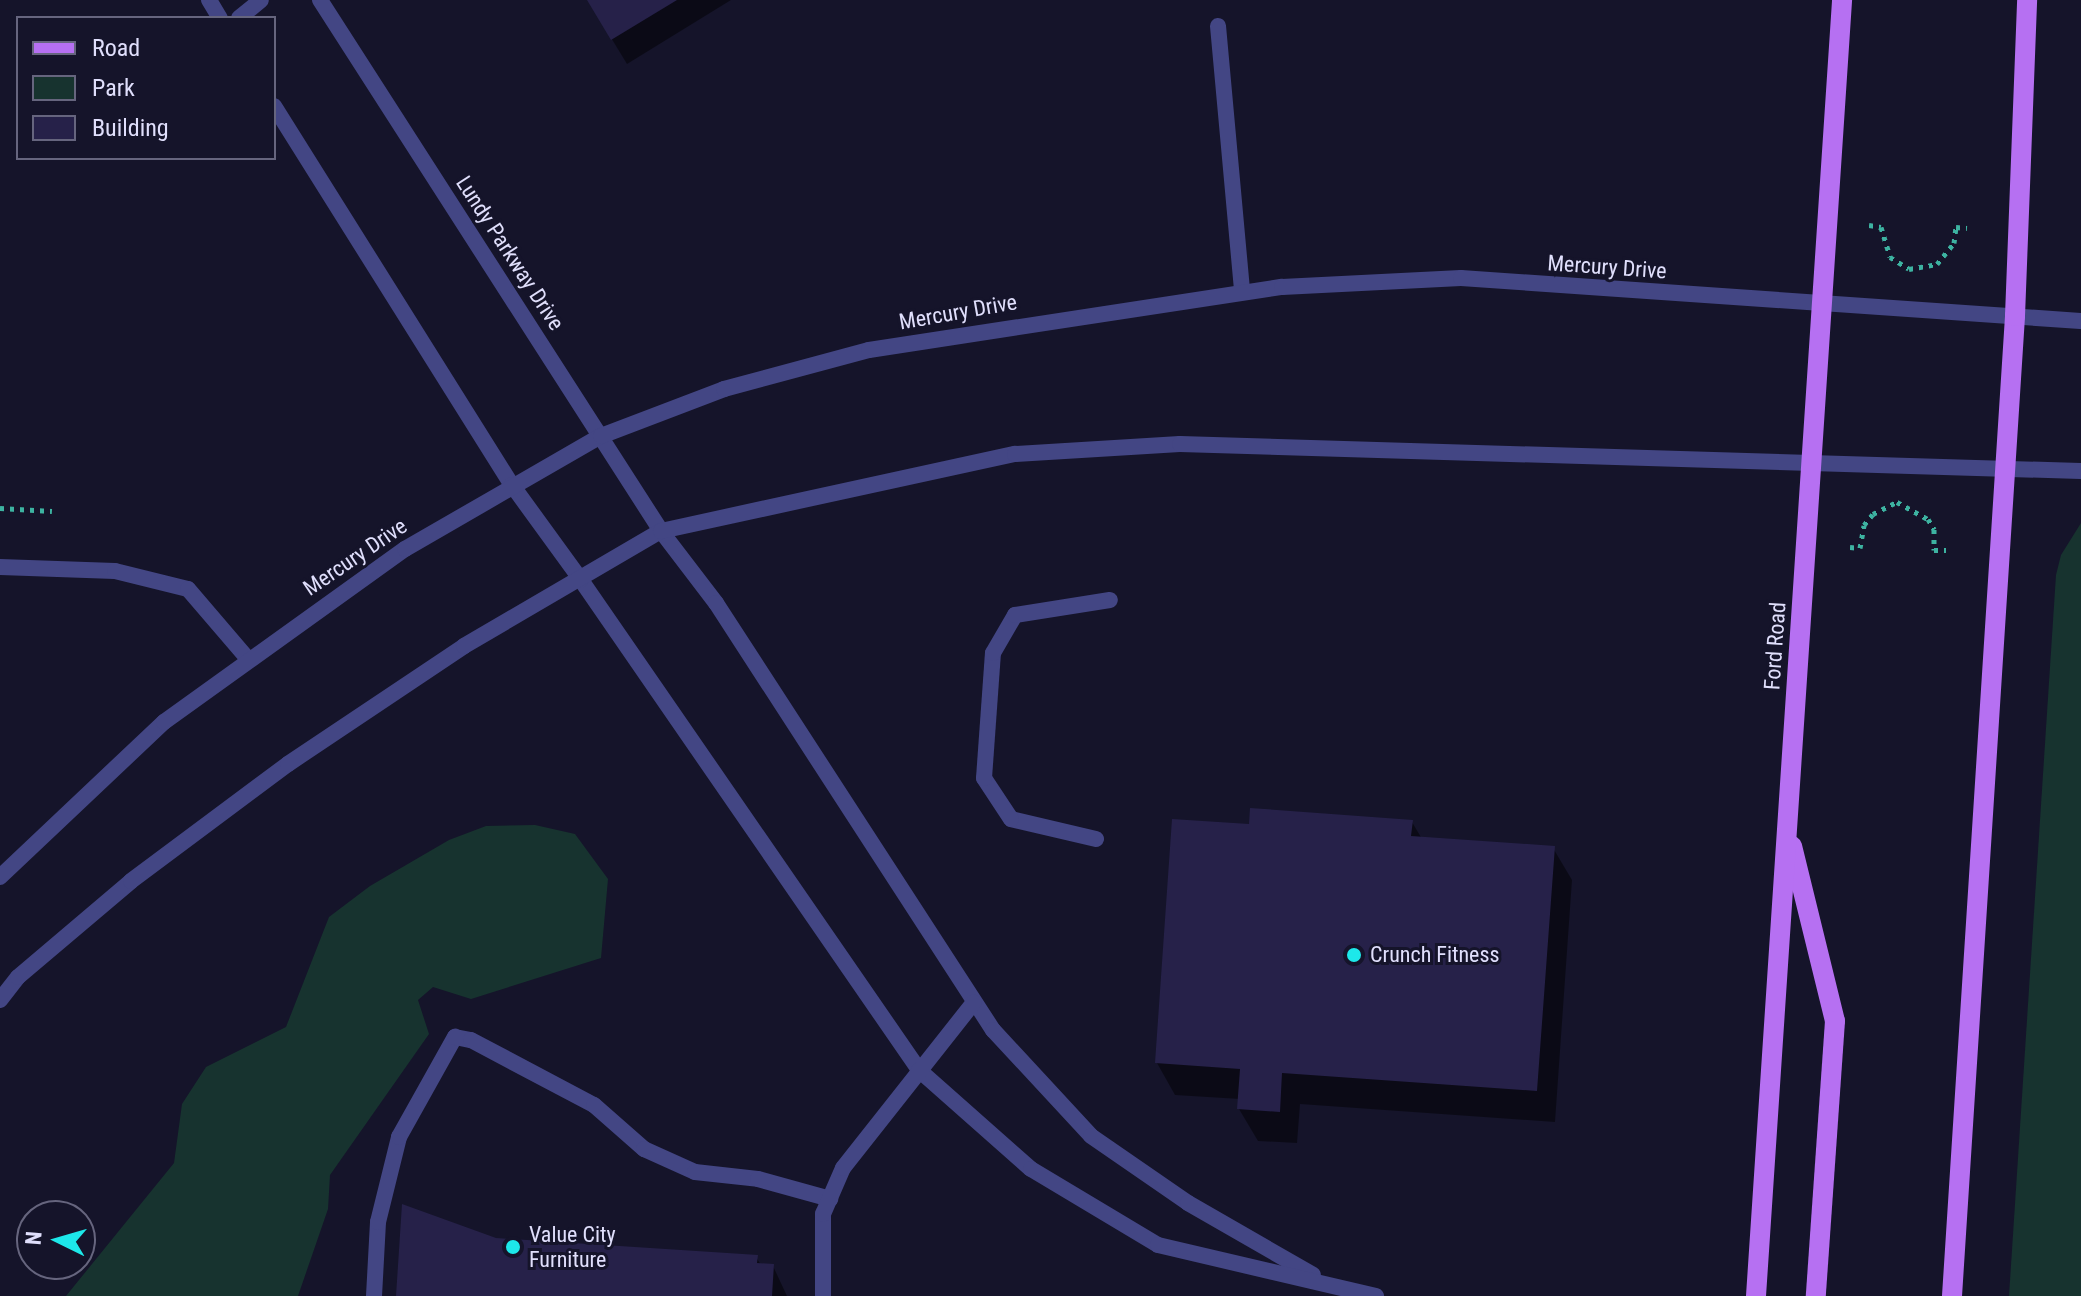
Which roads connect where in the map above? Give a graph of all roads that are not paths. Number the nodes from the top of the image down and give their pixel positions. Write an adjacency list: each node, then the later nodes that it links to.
1 (261, 0): 5 (street)
2 (320, 0): 12 (street, Lundy Parkway Drive)
3 (1842, 0): 9 (main road, Ford Road)
4 (2027, 0): 10 (main road)
5 (241, 16)
6 (1218, 26): 8 (street)
7 (276, 109): 16 (street)
8 (1242, 292): 9 (street, Mercury Drive); 12 (street, Mercury Drive)
9 (1820, 306): 10 (street, Mercury Drive); 13 (main road, Ford Road)
10 (2015, 316): 11 (street, Mercury Drive); 14 (main road)
11 (2081, 321)
12 (601, 436): 16 (street, Mercury Drive); 17 (street, Lundy Parkway Drive)
13 (1810, 466): 14 (street); 17 (street); 22 (main road, Ford Road)
14 (2004, 467): 15 (street); 35 (main road)
15 (2081, 471)
16 (512, 485): 19 (street); 21 (street, Mercury Drive)
17 (661, 531): 19 (street); 26 (street, Lundy Parkway Drive)
18 (0, 567): 21 (street)
19 (581, 580): 25 (street); 27 (street)
20 (1110, 600): 23 (street)
21 (248, 659): 24 (street, Mercury Drive)
22 (1787, 825): 33 (main road, Ford Road); 34 (main road)
23 (1096, 839)
24 (0, 877)
25 (0, 1000)
26 (974, 1002): 27 (street); 29 (street, Lundy Parkway Drive)
27 (919, 1070): 28 (street); 29 (street)
28 (830, 1199): 30 (street); 31 (street)
29 (1328, 1284): 32 (street)
30 (374, 1296)
31 (823, 1296)
32 (1376, 1296)
33 (1756, 1296)
34 (1816, 1296)
35 (1952, 1296)

